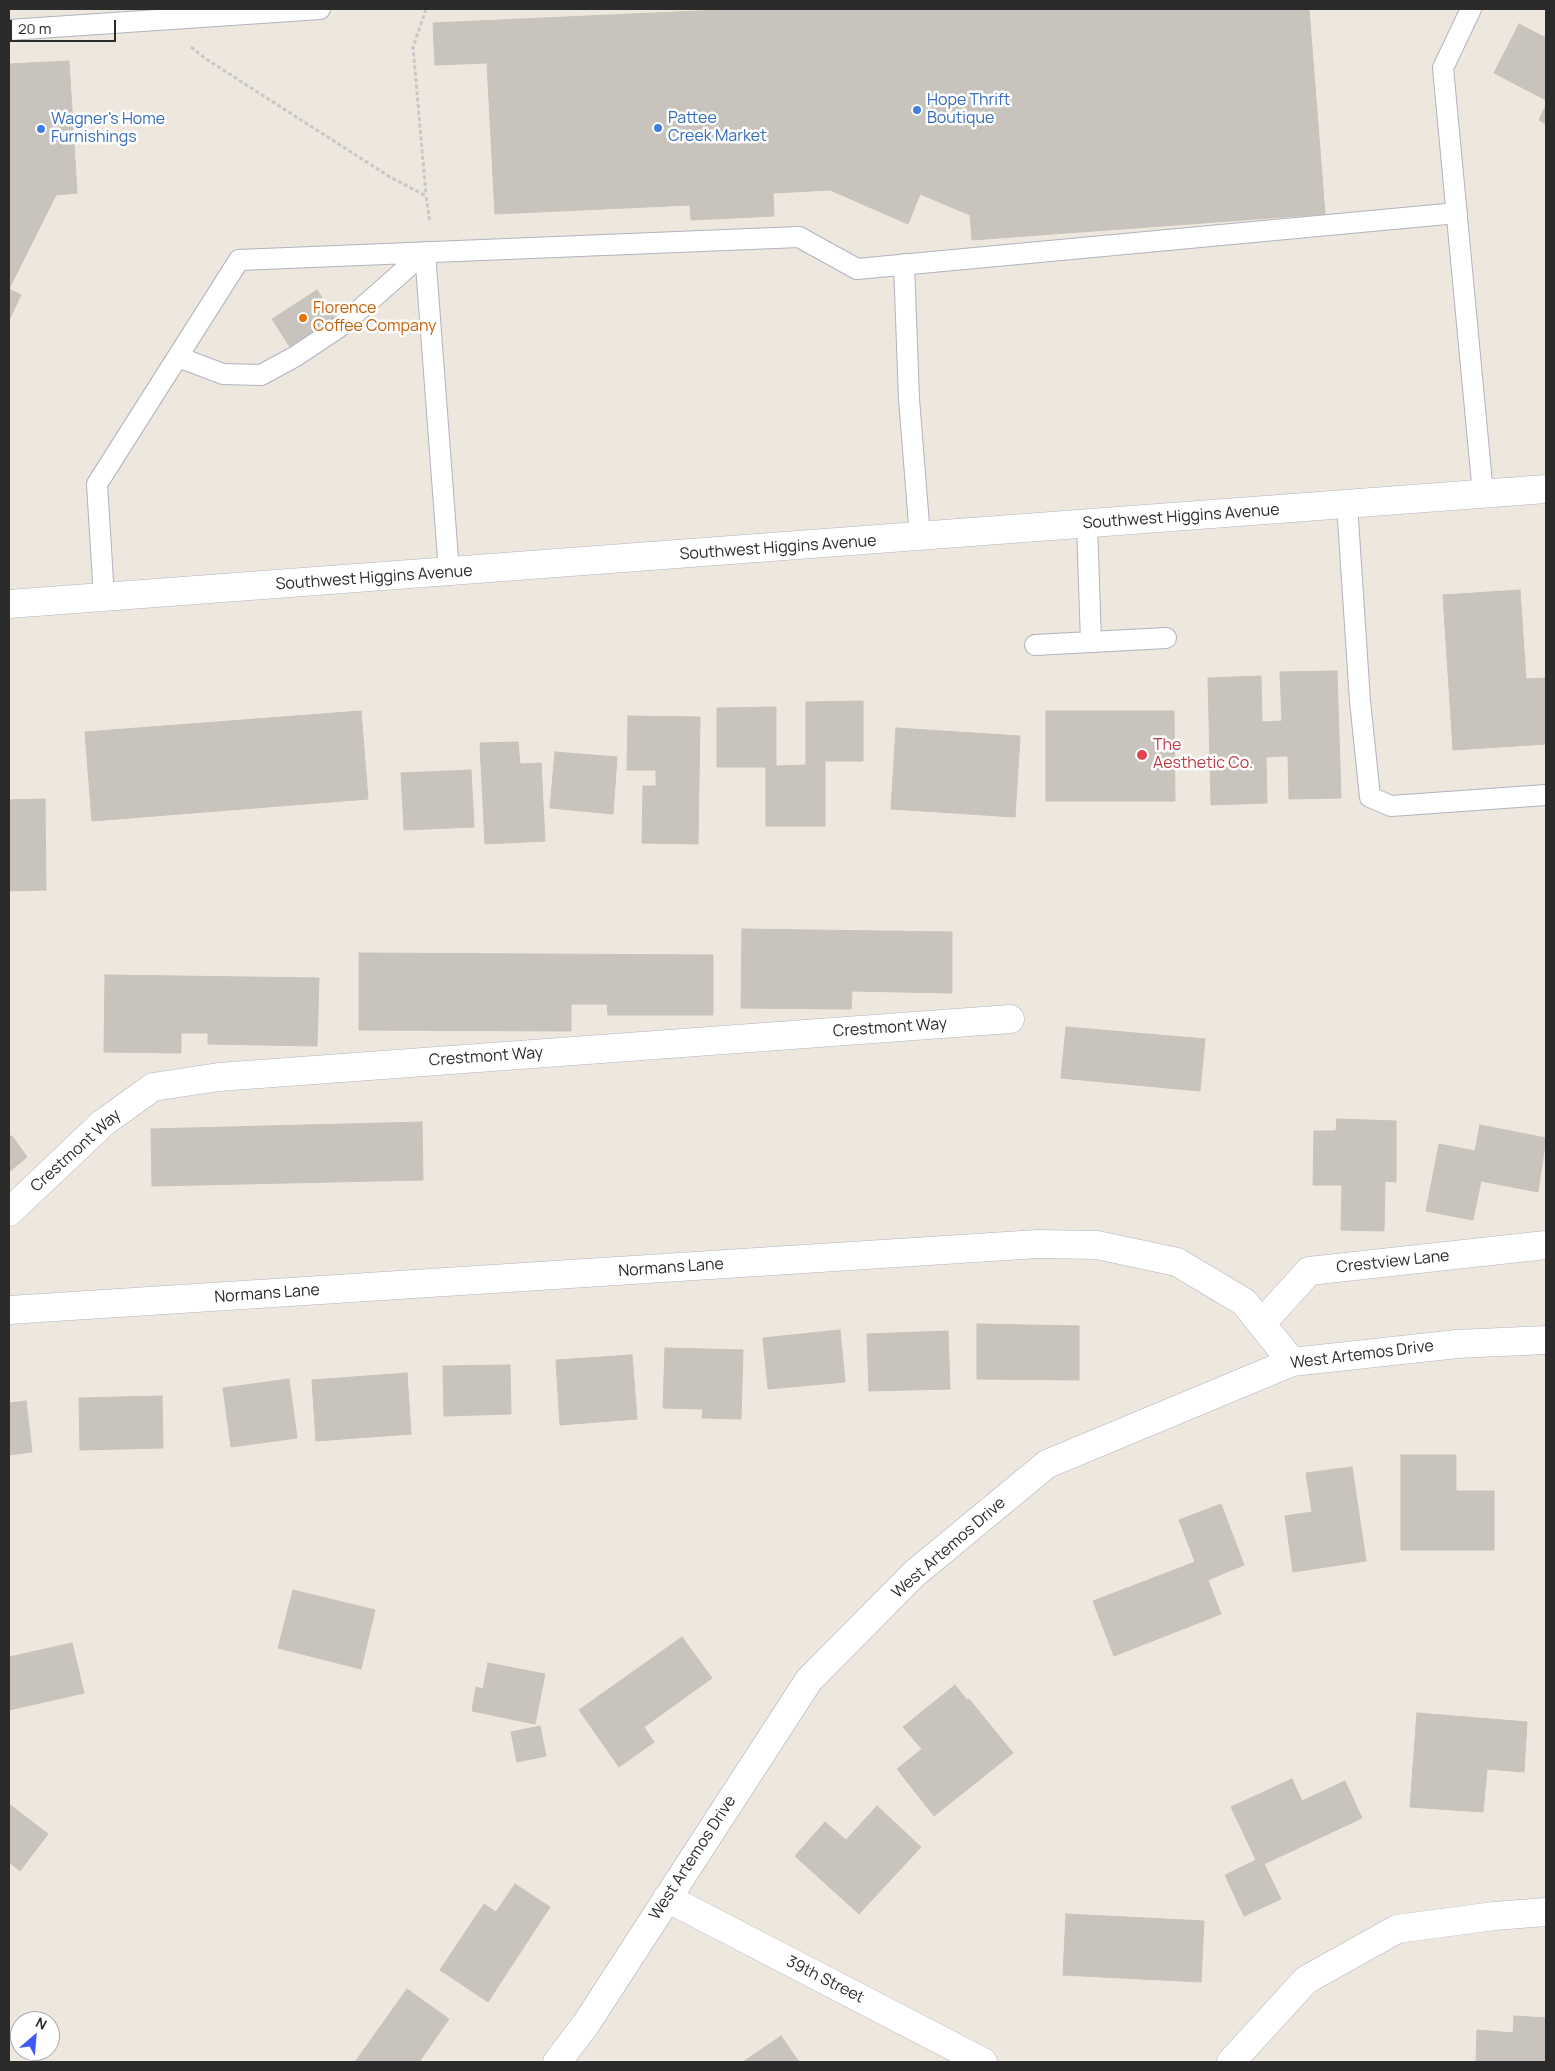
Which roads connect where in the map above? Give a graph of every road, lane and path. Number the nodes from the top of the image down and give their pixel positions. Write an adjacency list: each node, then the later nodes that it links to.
1 (320, 9): 4 (lane)
2 (426, 9): 6 (path)
3 (1471, 9): 7 (lane)
4 (158, 20): 5 (lane); 6 (path)
5 (9, 30)
6 (426, 196): 8 (path)
7 (1457, 213): 9 (lane); 12 (lane)
8 (430, 252): 9 (lane); 10 (lane); 10 (lane); 16 (lane)
9 (904, 264): 15 (lane)
10 (178, 357): 17 (lane)
11 (1546, 489): 12 (street, Southwest Higgins Avenue)
12 (1483, 494): 13 (street, Southwest Higgins Avenue)
13 (1347, 504): 14 (street, Southwest Higgins Avenue); 22 (lane)
14 (1087, 524): 15 (street, Southwest Higgins Avenue); 20 (lane)
15 (920, 538): 16 (street, Southwest Higgins Avenue)
16 (449, 572): 17 (street, Southwest Higgins Avenue)
17 (104, 597): 18 (street, Southwest Higgins Avenue)
18 (9, 604)
19 (1166, 638): 20 (lane)
20 (1091, 642): 21 (lane)
21 (1035, 644)
22 (1546, 796)
23 (1010, 1019): 24 (street, Crestmont Way)
24 (9, 1212)
25 (1546, 1246): 27 (street, Crestview Lane)
26 (9, 1310): 27 (street, Normans Lane)
27 (1262, 1323): 29 (street, Normans Lane)
28 (1546, 1340): 29 (street, West Artemos Drive)
29 (1292, 1362): 30 (street, West Artemos Drive)
30 (667, 1898): 32 (street, West Artemos Drive); 33 (street, 39th Street)
31 (1546, 1912): 34 (street)
32 (557, 2062)
33 (983, 2062)
34 (1231, 2062)

